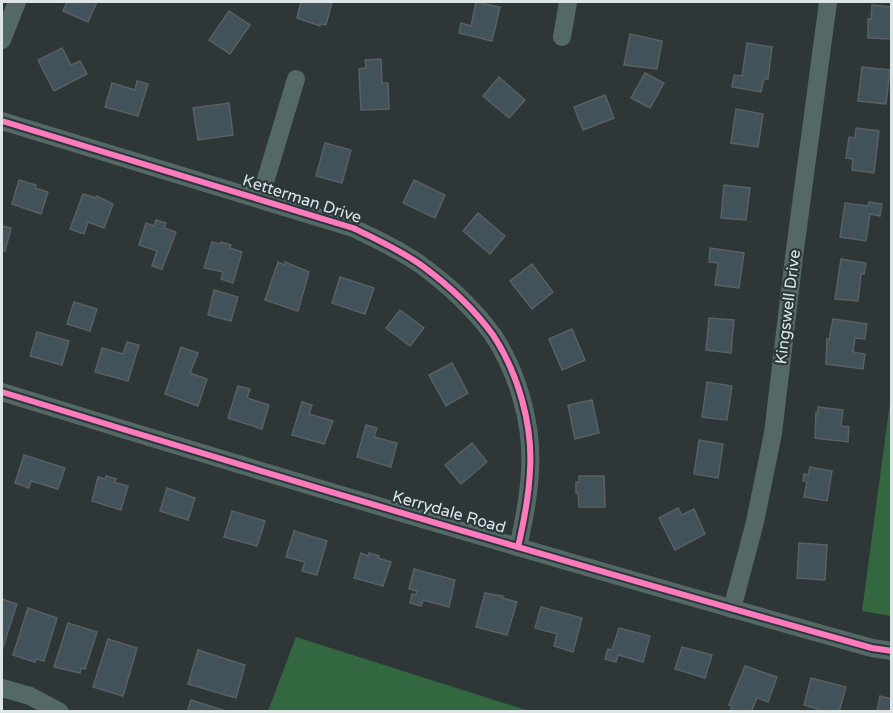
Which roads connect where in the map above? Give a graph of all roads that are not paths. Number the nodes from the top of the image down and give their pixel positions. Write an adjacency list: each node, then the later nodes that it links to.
1 (17, 2): 5 (street)
2 (568, 2): 4 (street)
3 (828, 2): 11 (street, Kingswell Drive)
4 (562, 37)
5 (2, 40)
6 (296, 79): 8 (street)
7 (2, 121): 8 (street, Ketterman Drive)
8 (260, 199): 10 (street, Ketterman Drive)
9 (2, 392): 10 (street, Kerrydale Road)
10 (518, 547): 11 (street, Kerrydale Road)
11 (732, 609): 12 (street, Kerrydale Road)
12 (891, 651)
13 (2, 688): 14 (street)
14 (60, 711)

